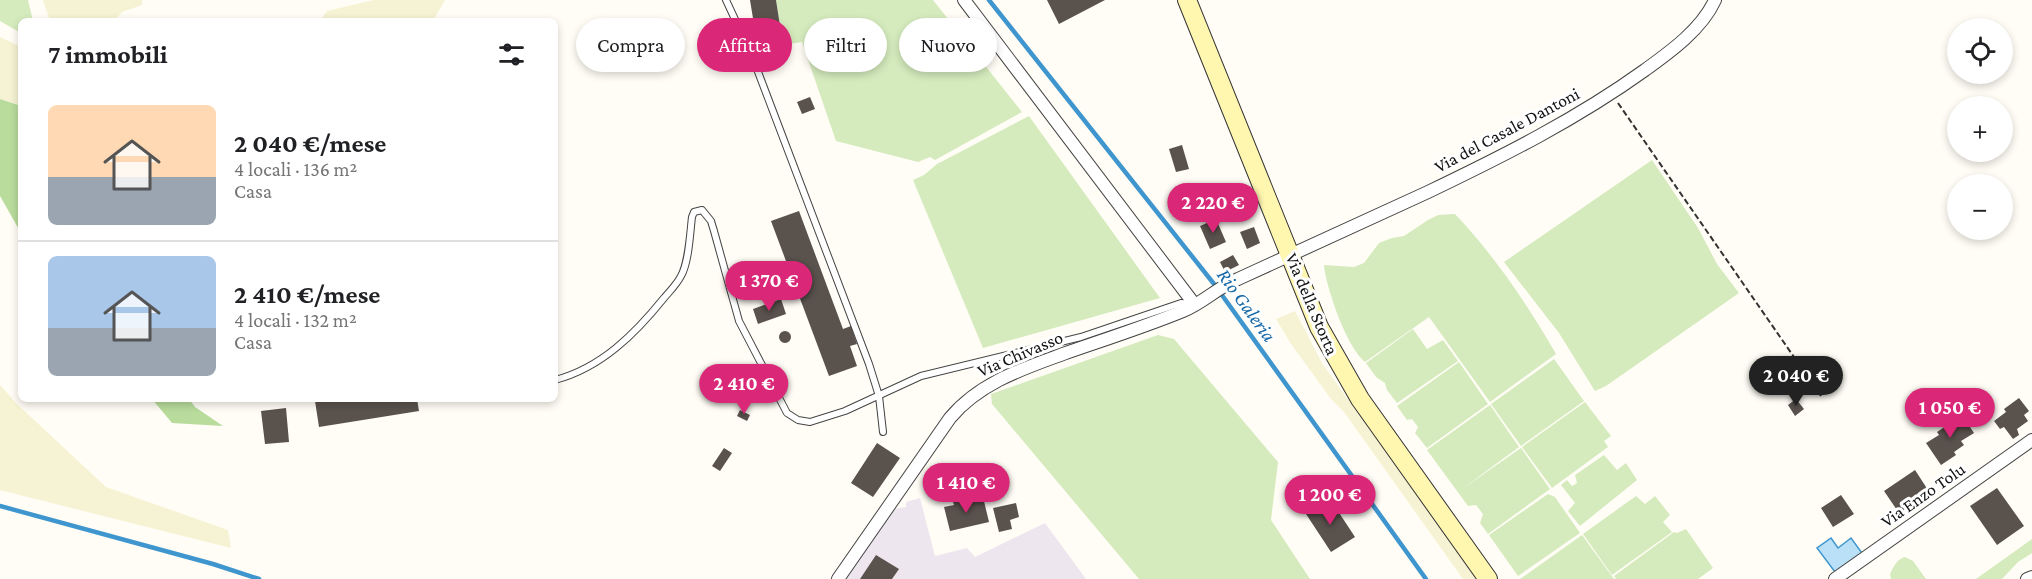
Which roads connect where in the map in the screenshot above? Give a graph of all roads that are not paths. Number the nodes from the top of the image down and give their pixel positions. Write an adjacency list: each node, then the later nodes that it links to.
1 (726, 0): 8 (lane)
2 (964, 0): 6 (street)
3 (1186, 0): 5 (main road, Via della Storta)
4 (1715, 0): 5 (street, Via del Casale Dantoni)
5 (1291, 256): 6 (street, Via Chivasso); 13 (main road, Via della Storta)
6 (1195, 305): 8 (lane); 12 (street, Via Chivasso)
7 (558, 379): 8 (lane)
8 (879, 396): 9 (lane)
9 (884, 432)
10 (2032, 440): 14 (street, Via Enzo Tolu)
11 (2032, 577): 15 (street)
12 (838, 579)
13 (1488, 579)
14 (1835, 579)
15 (2027, 579)

